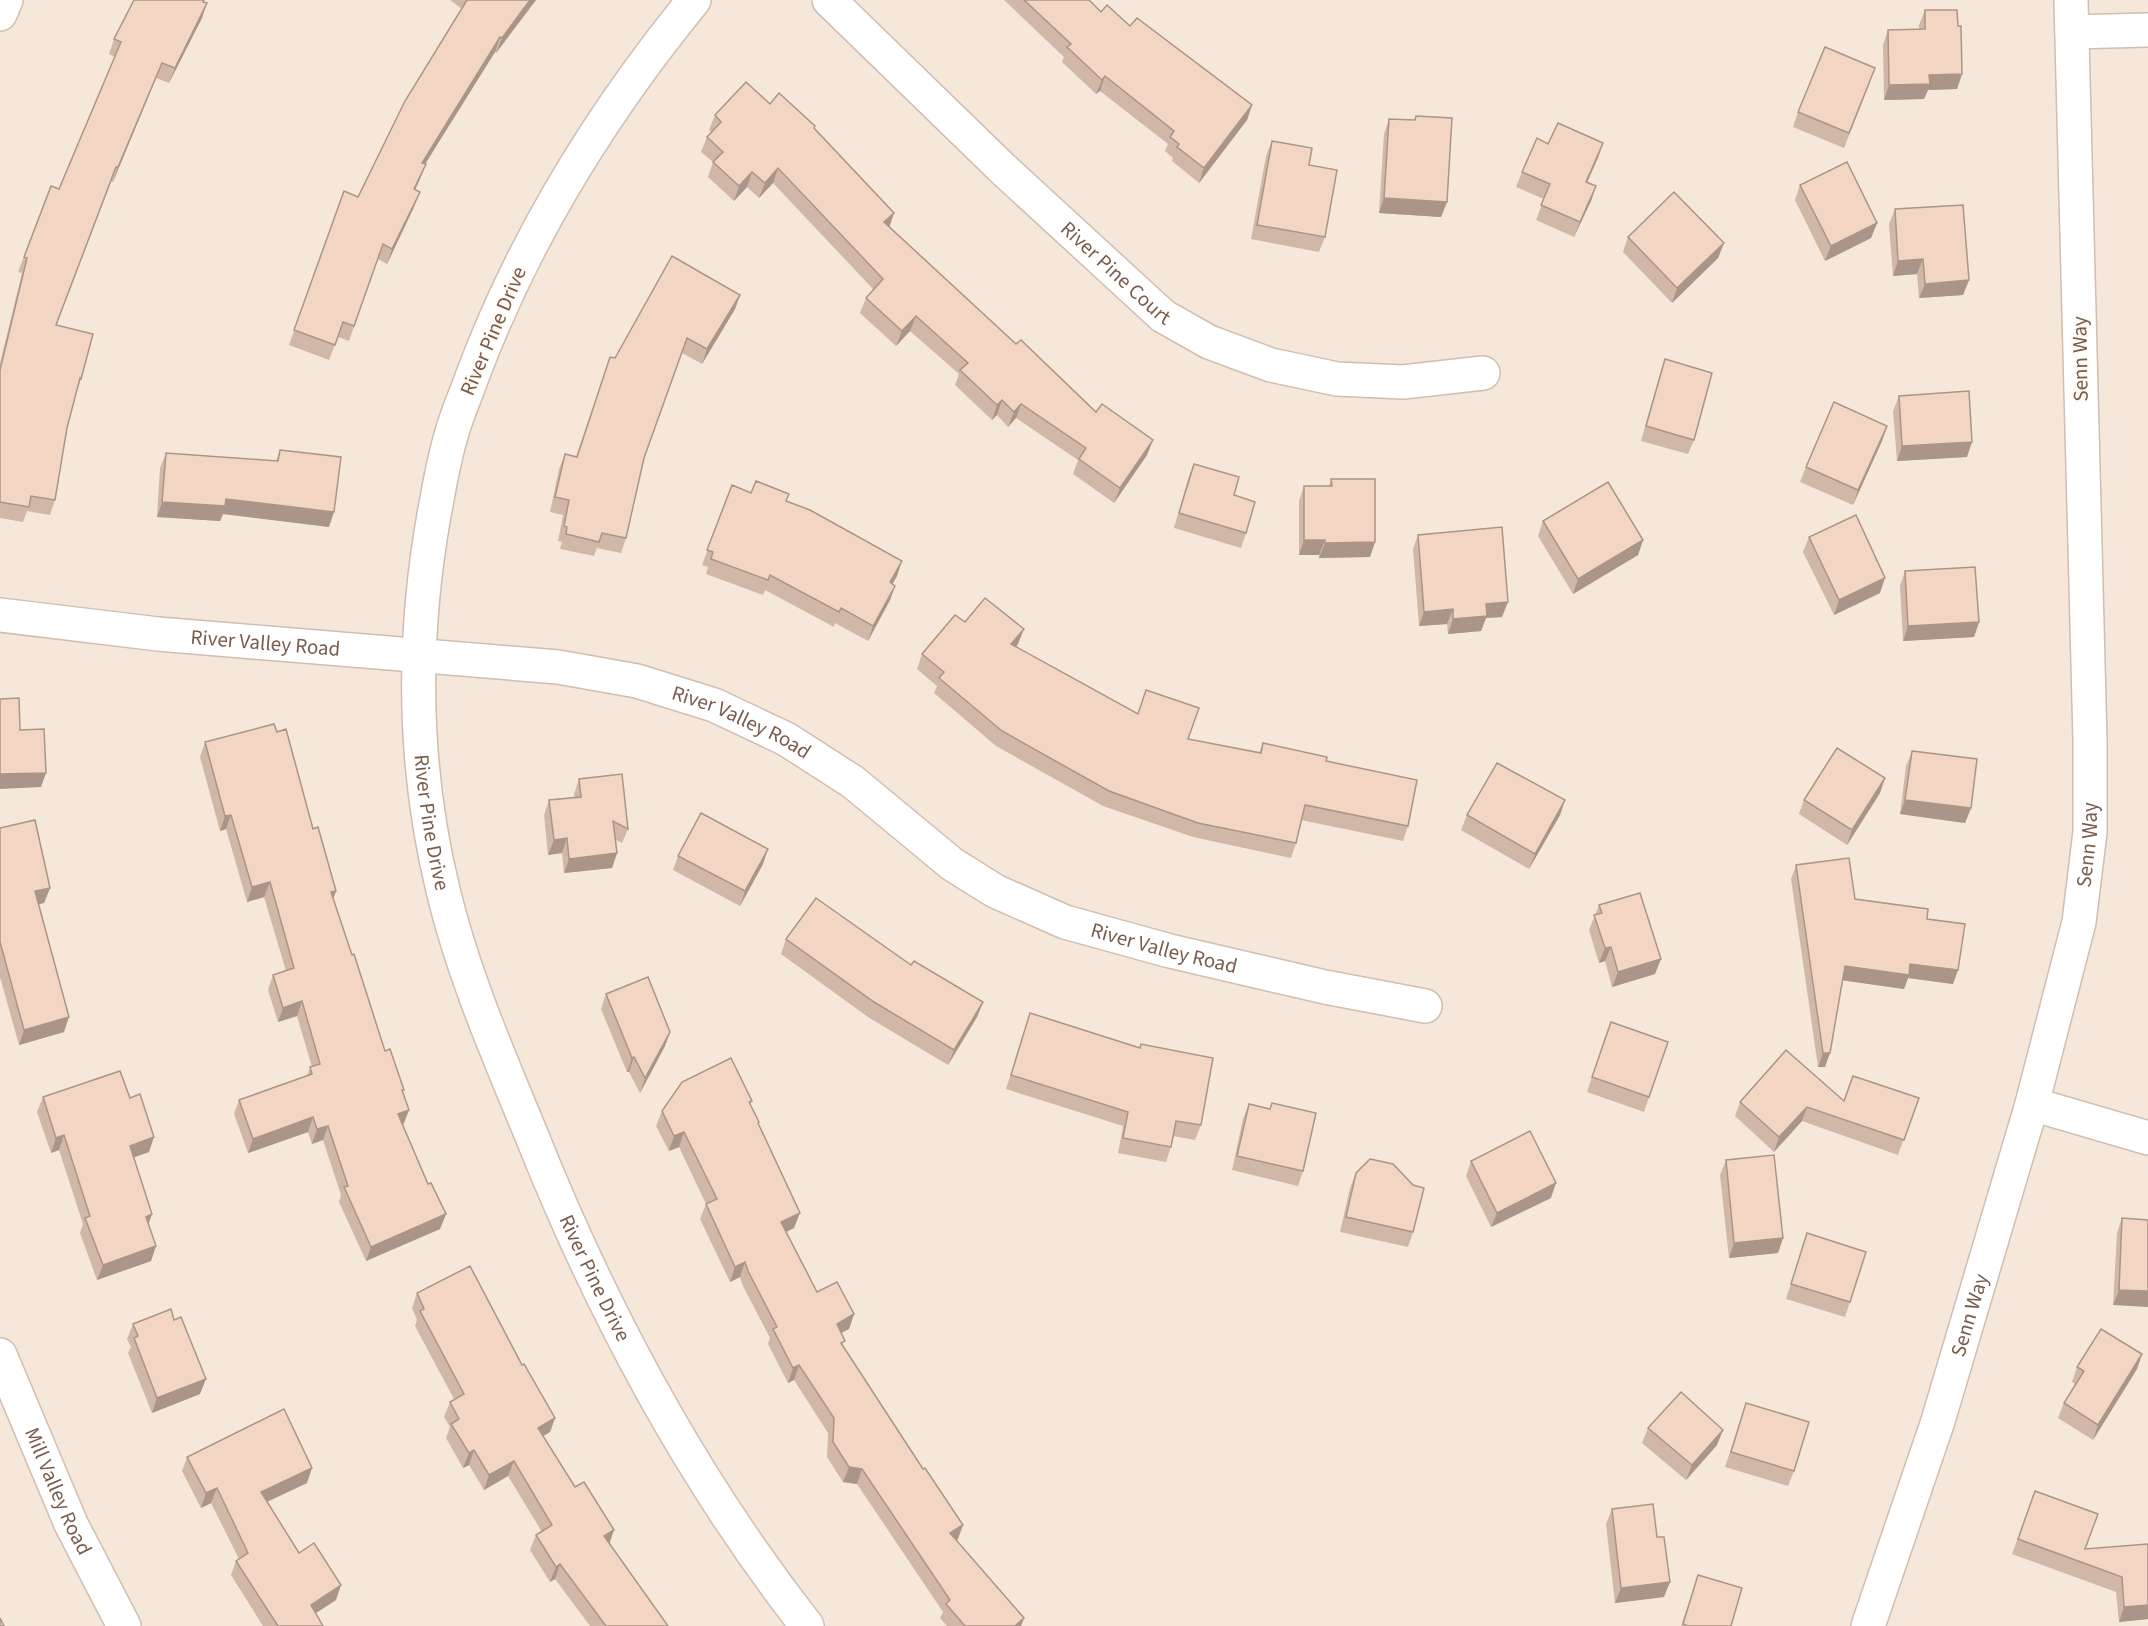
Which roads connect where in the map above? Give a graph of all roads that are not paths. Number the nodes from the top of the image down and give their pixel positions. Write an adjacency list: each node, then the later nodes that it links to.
1 (6, 0): 5 (street)
2 (694, 0): 10 (street, River Pine Drive)
3 (829, 0): 8 (street, River Pine Court)
4 (2071, 0): 7 (street)
5 (0, 14)
6 (2148, 30): 7 (street)
7 (2072, 32): 12 (street, Senn Way)
8 (1483, 373)
9 (0, 615): 10 (street, River Valley Road)
10 (419, 657): 11 (street, River Valley Road); 16 (street, River Pine Drive)
11 (1425, 1005)
12 (2032, 1104): 13 (street); 17 (street, Senn Way)
13 (2148, 1138)
14 (0, 1355): 15 (street, Mill Valley Road)
15 (124, 1626)
16 (807, 1626)
17 (1868, 1626)

